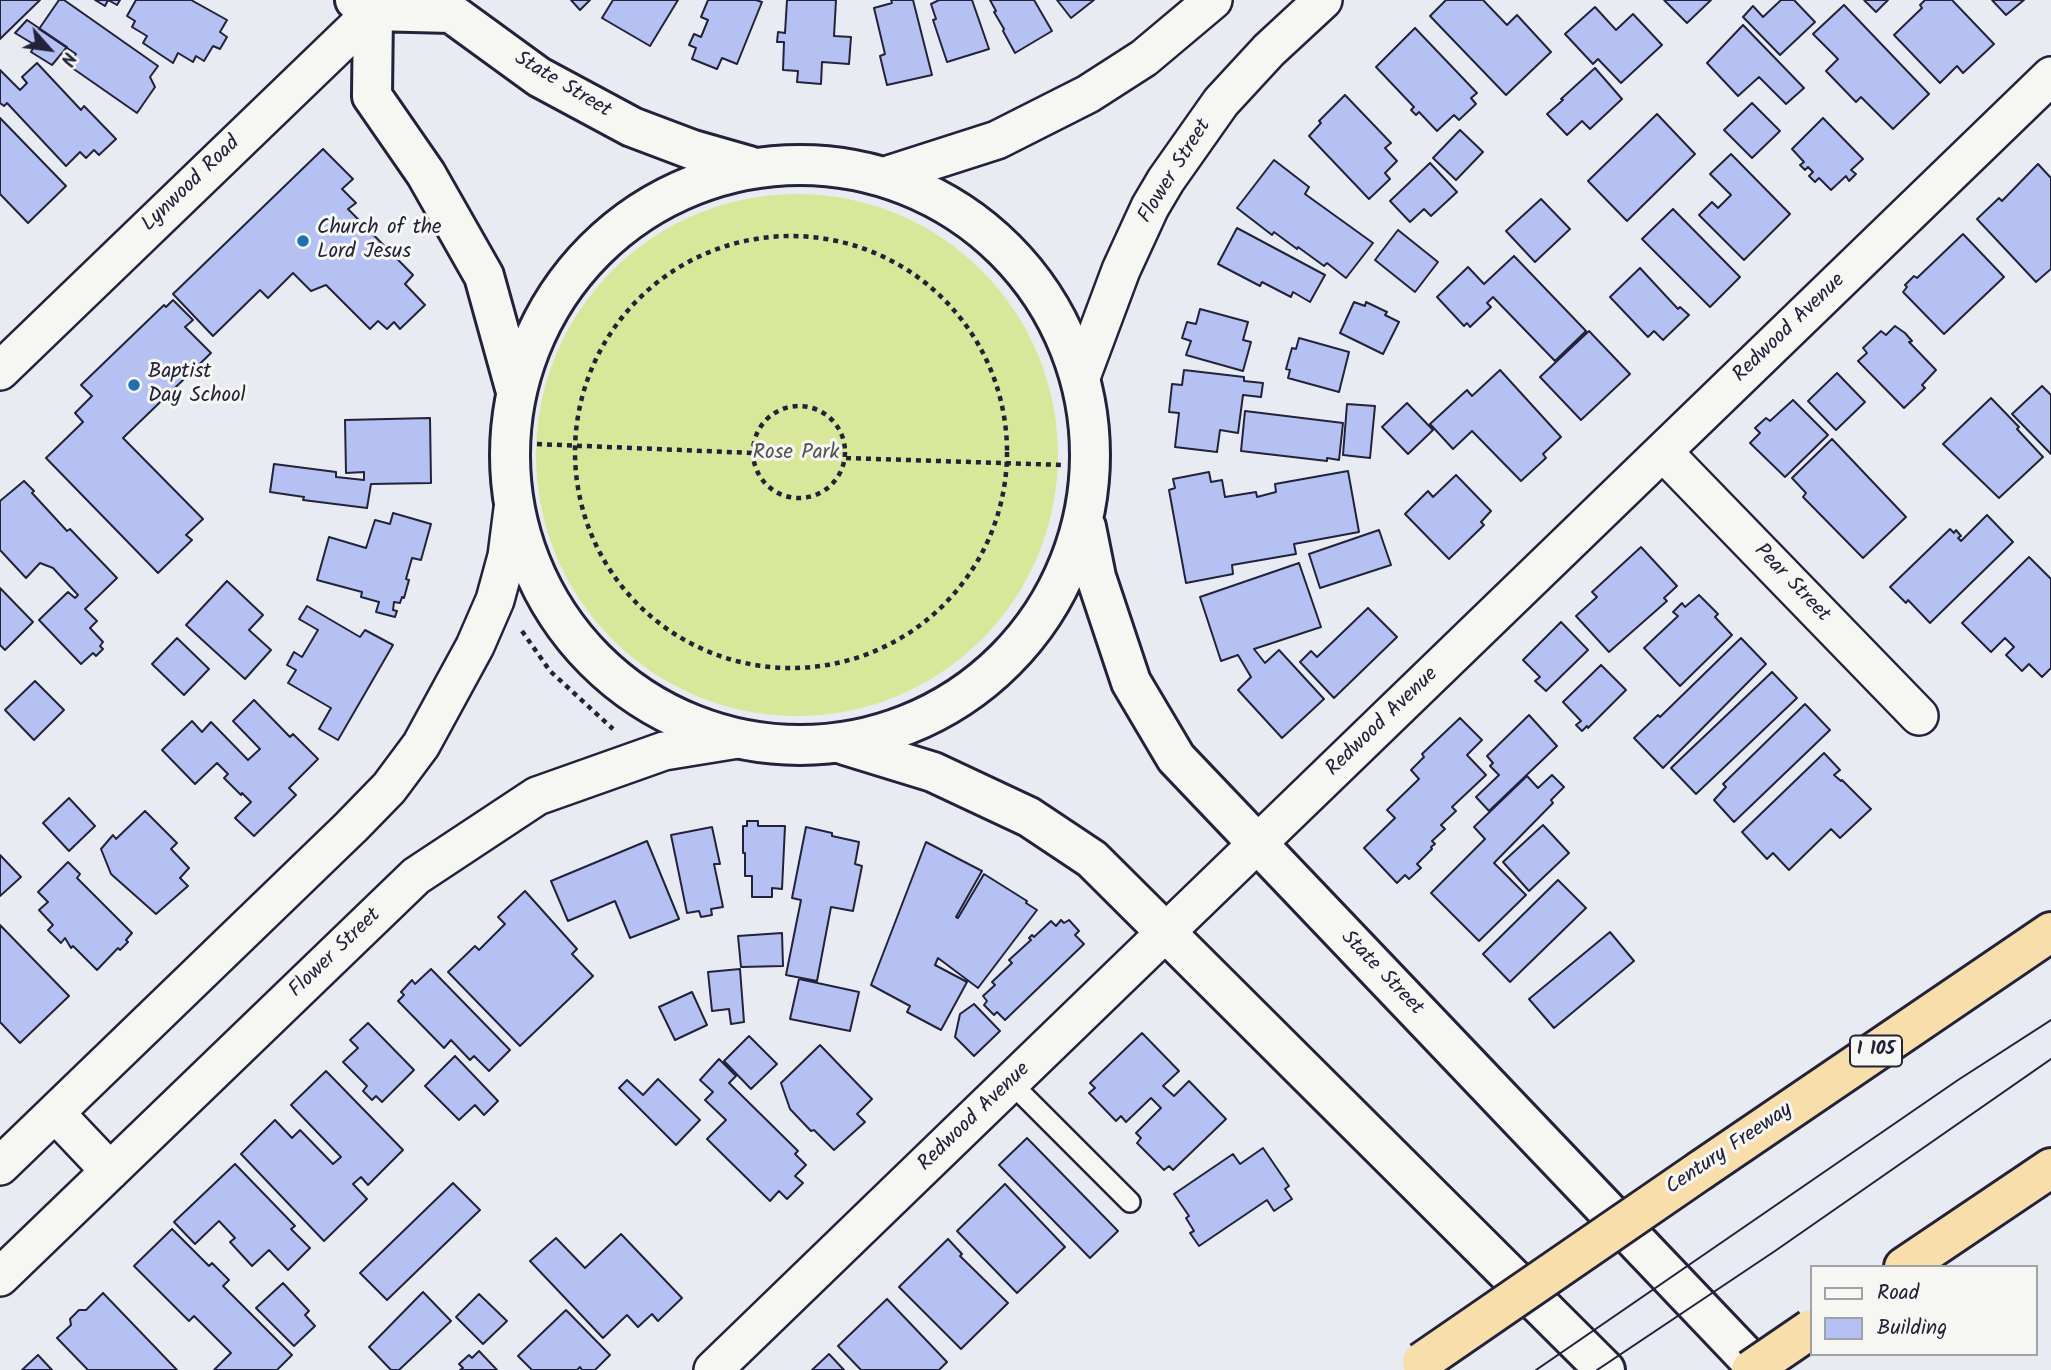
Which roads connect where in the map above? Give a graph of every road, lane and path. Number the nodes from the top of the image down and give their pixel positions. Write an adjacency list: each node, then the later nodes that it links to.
1 (1213, 0): 6 (street)
2 (1323, 0): 8 (street, Flower Street)
3 (371, 4): 5 (main road, State Street); 7 (street, Lynwood Road); 9 (main road)
4 (2051, 76): 12 (street, Redwood Avenue)
5 (755, 167): 6 (main road); 9 (main road)
6 (891, 174): 8 (main road)
7 (0, 371)
8 (1081, 377): 18 (main road)
9 (515, 388): 17 (main road)
10 (537, 444): 11 (path)
11 (574, 446): 13 (path); 15 (path); 15 (path)
12 (1663, 452): 20 (street, Pear Street); 24 (street, Redwood Avenue)
13 (752, 453): 14 (path); 14 (path)
14 (846, 458): 15 (path)
15 (1007, 464): 16 (path)
16 (1063, 466)
17 (513, 509): 22 (main road); 28 (street)
18 (1086, 527): 23 (main road); 24 (main road, State Street)
19 (519, 627): 21 (path)
20 (1919, 716)
21 (616, 734)
22 (738, 739): 23 (main road); 31 (street, Flower Street)
23 (845, 745): 25 (main road)
24 (1257, 845): 25 (street, Redwood Avenue); 40 (main road, State Street)
25 (1167, 932): 27 (street, Redwood Avenue); 38 (main road)
26 (2051, 932): 36 (highway, Century Freeway / I 105, bridge)
27 (1011, 1083): 32 (lane); 37 (street, Redwood Avenue)
28 (55, 1113): 29 (street); 31 (street)
29 (0, 1166)
30 (2051, 1168): 33 (highway)
31 (110, 1171): 34 (street, Flower Street)
32 (1129, 1202)
33 (1906, 1265)
34 (0, 1277)
35 (1810, 1330): 39 (highway, bridge)
36 (1415, 1366)
37 (713, 1370)
38 (1605, 1370)
39 (1751, 1370)
40 (1759, 1370)

